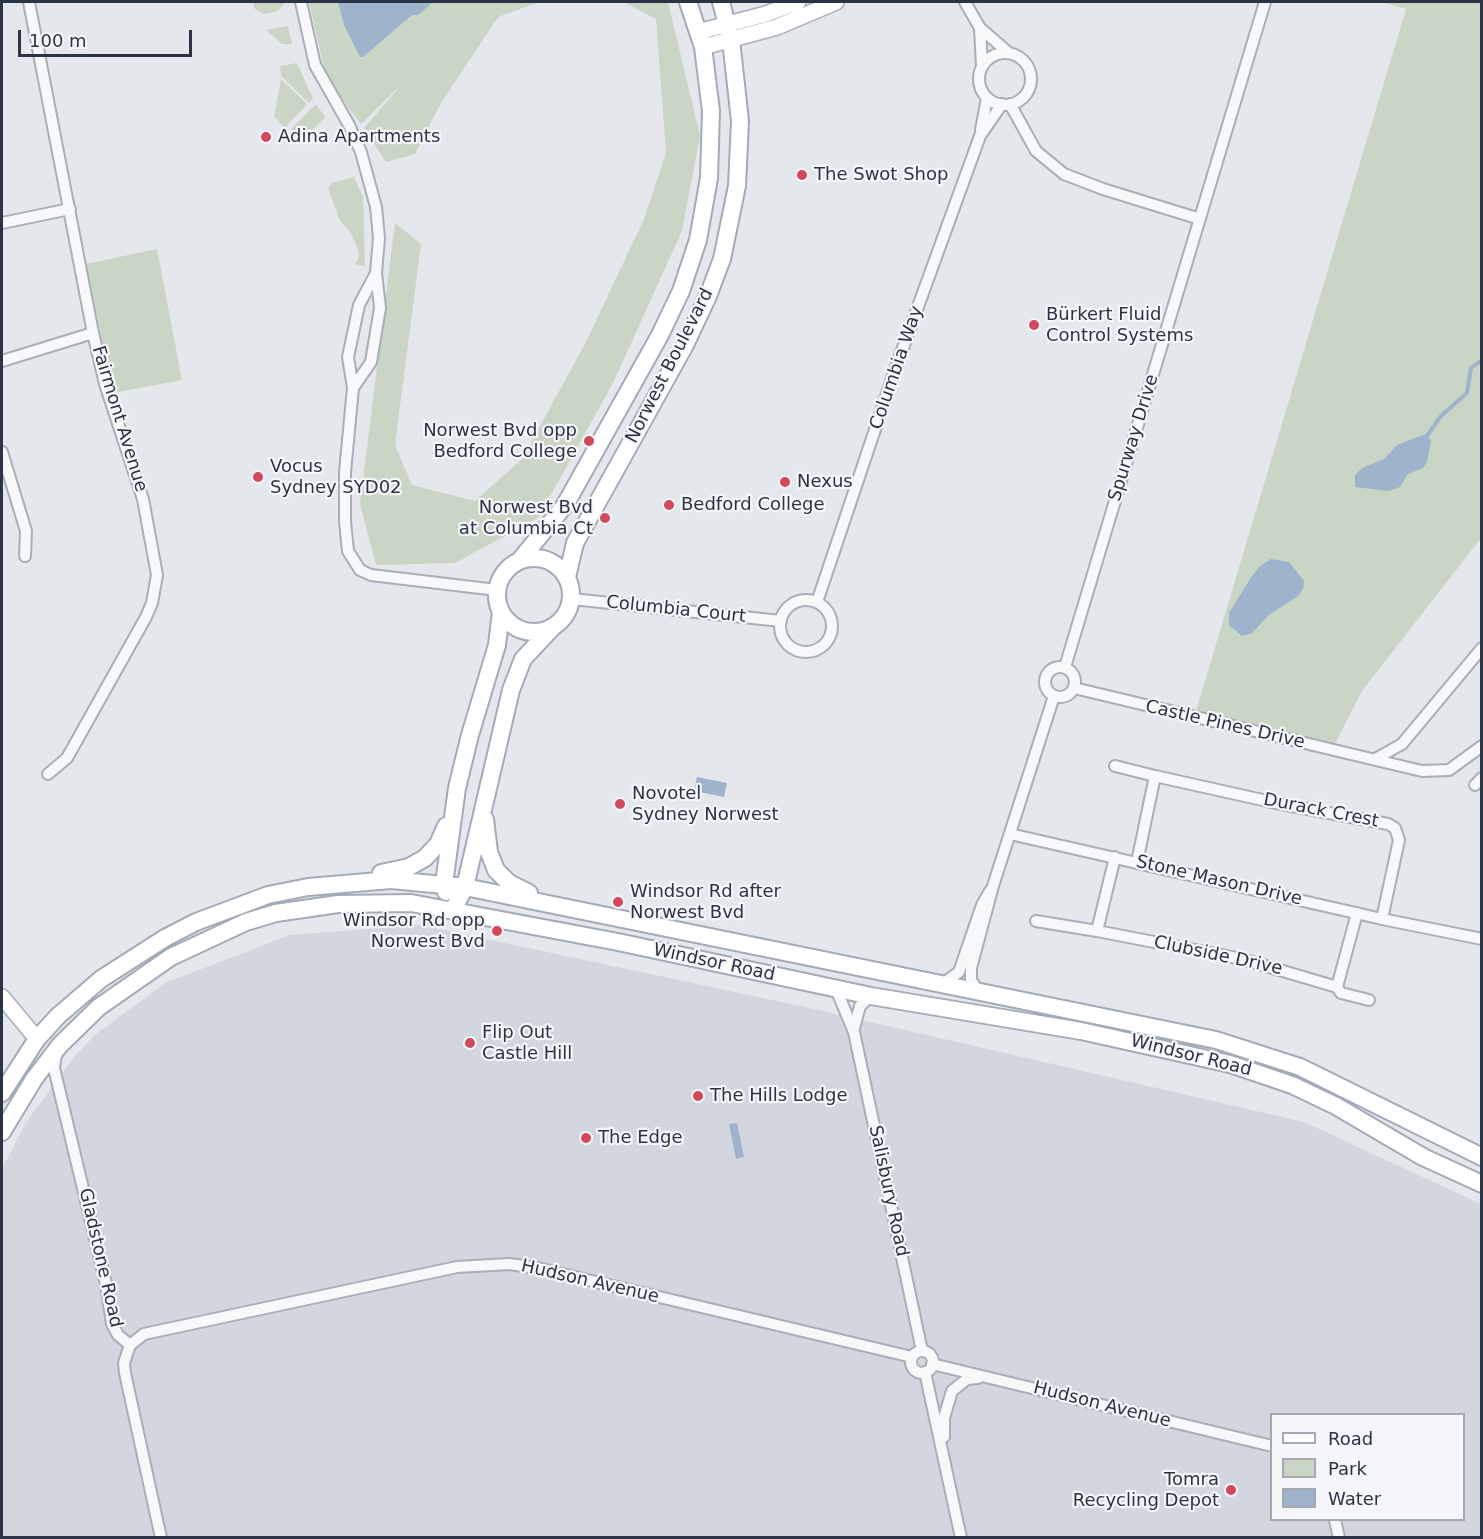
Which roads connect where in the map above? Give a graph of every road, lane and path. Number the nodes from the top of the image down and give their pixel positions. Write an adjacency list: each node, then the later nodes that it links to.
1 (29, 2): 17 (street, Fairmont Avenue)
2 (301, 2): 20 (street)
3 (688, 2): 11 (main road, Norwest Boulevard)
4 (721, 2): 10 (main road, Norwest Boulevard)
5 (798, 2): 10 (street)
6 (836, 2): 10 (street)
7 (965, 2): 9 (street)
8 (1266, 2): 18 (street, Spurway Drive)
9 (980, 28): 12 (street); 13 (street)
10 (729, 32): 11 (street); 27 (main road, Norwest Boulevard)
11 (701, 40): 26 (main road, Norwest Boulevard)
12 (1009, 53): 13 (street); 15 (street)
13 (982, 67): 14 (street)
14 (987, 98): 15 (street); 16 (street, Columbia Way)
15 (1006, 104): 16 (street, Columbia Way); 18 (street)
16 (981, 136): 30 (street, Columbia Way)
17 (70, 209): 19 (street); 21 (street, Fairmont Avenue)
18 (1200, 219): 35 (street, Spurway Drive)
19 (2, 223)
20 (376, 273): 23 (street); 23 (street)
21 (93, 333): 22 (street); 41 (street, Fairmont Avenue)
22 (2, 361)
23 (353, 388): 28 (street)
24 (2, 452): 25 (street)
25 (25, 556)
26 (520, 560): 27 (main road); 28 (main road)
27 (567, 577): 29 (main road)
28 (497, 590): 31 (main road)
29 (572, 599): 32 (street, Columbia Court); 33 (main road)
30 (818, 602): 32 (street); 32 (street)
31 (501, 612): 33 (main road); 43 (main road)
32 (781, 621)
33 (552, 628): 44 (main road)
34 (1482, 648): 39 (street)
35 (1065, 667): 36 (street); 37 (street)
36 (1074, 688): 37 (street); 39 (street, Castle Pines Drive)
37 (1054, 696): 45 (street)
38 (1482, 746): 39 (street, Castle Pines Drive)
39 (1377, 758)
40 (1115, 766): 42 (street, Durack Crest)
41 (48, 774)
42 (1155, 776): 47 (street); 55 (street, Durack Crest)
43 (457, 788): 48 (main road); 49 (main road)
44 (485, 794): 51 (main road); 52 (main road)
45 (1010, 834): 46 (street, Stone Mason Drive); 50 (street)
46 (1115, 857): 47 (street, Stone Mason Drive); 57 (street)
47 (1137, 862): 54 (street, Stone Mason Drive)
48 (336, 884): 49 (main road, Windsor Road); 68 (main road, Windsor Road)
49 (444, 884): 51 (main road, Windsor Road); 53 (main road)
50 (993, 886): 59 (street); 62 (street)
51 (465, 887): 52 (main road, Windsor Road); 53 (main road)
52 (562, 906): 59 (main road, Windsor Road)
53 (453, 910): 61 (main road, Windsor Road); 66 (main road, Windsor Road)
54 (1357, 913): 55 (street, Stone Mason Drive); 60 (street)
55 (1382, 919): 58 (street, Stone Mason Drive)
56 (1036, 921): 57 (street, Clubside Drive)
57 (1097, 931): 60 (street, Clubside Drive)
58 (1482, 939)
59 (940, 986): 62 (main road, Windsor Road)
60 (1337, 987): 65 (street, Clubside Drive)
61 (836, 989): 63 (main road, Windsor Road); 67 (street, Salisbury Road)
62 (980, 993): 72 (main road, Windsor Road)
63 (871, 996): 67 (street, Salisbury Road); 73 (main road, Windsor Road)
64 (2, 997): 68 (street)
65 (1369, 1000)
66 (99, 1007): 68 (main road); 69 (main road, Windsor Road)
67 (854, 1032): 75 (street, Salisbury Road)
68 (37, 1039): 70 (main road, Windsor Road)
69 (60, 1045): 71 (main road, Windsor Road); 74 (street, Gladstone Road)
70 (2, 1093)
71 (2, 1132)
72 (1482, 1157)
73 (1482, 1184)
74 (130, 1345): 76 (street, Hudson Avenue); 82 (street, Gladstone Road)
75 (922, 1351): 76 (street); 77 (street)
76 (912, 1357): 77 (street)
77 (929, 1368): 78 (street, Hudson Avenue); 80 (street)
78 (987, 1377): 79 (street, Hudson Avenue); 80 (street)
79 (1270, 1446)
80 (944, 1456): 83 (street)
81 (1335, 1521): 84 (street)
82 (161, 1538)
83 (961, 1538)
84 (1339, 1538)

